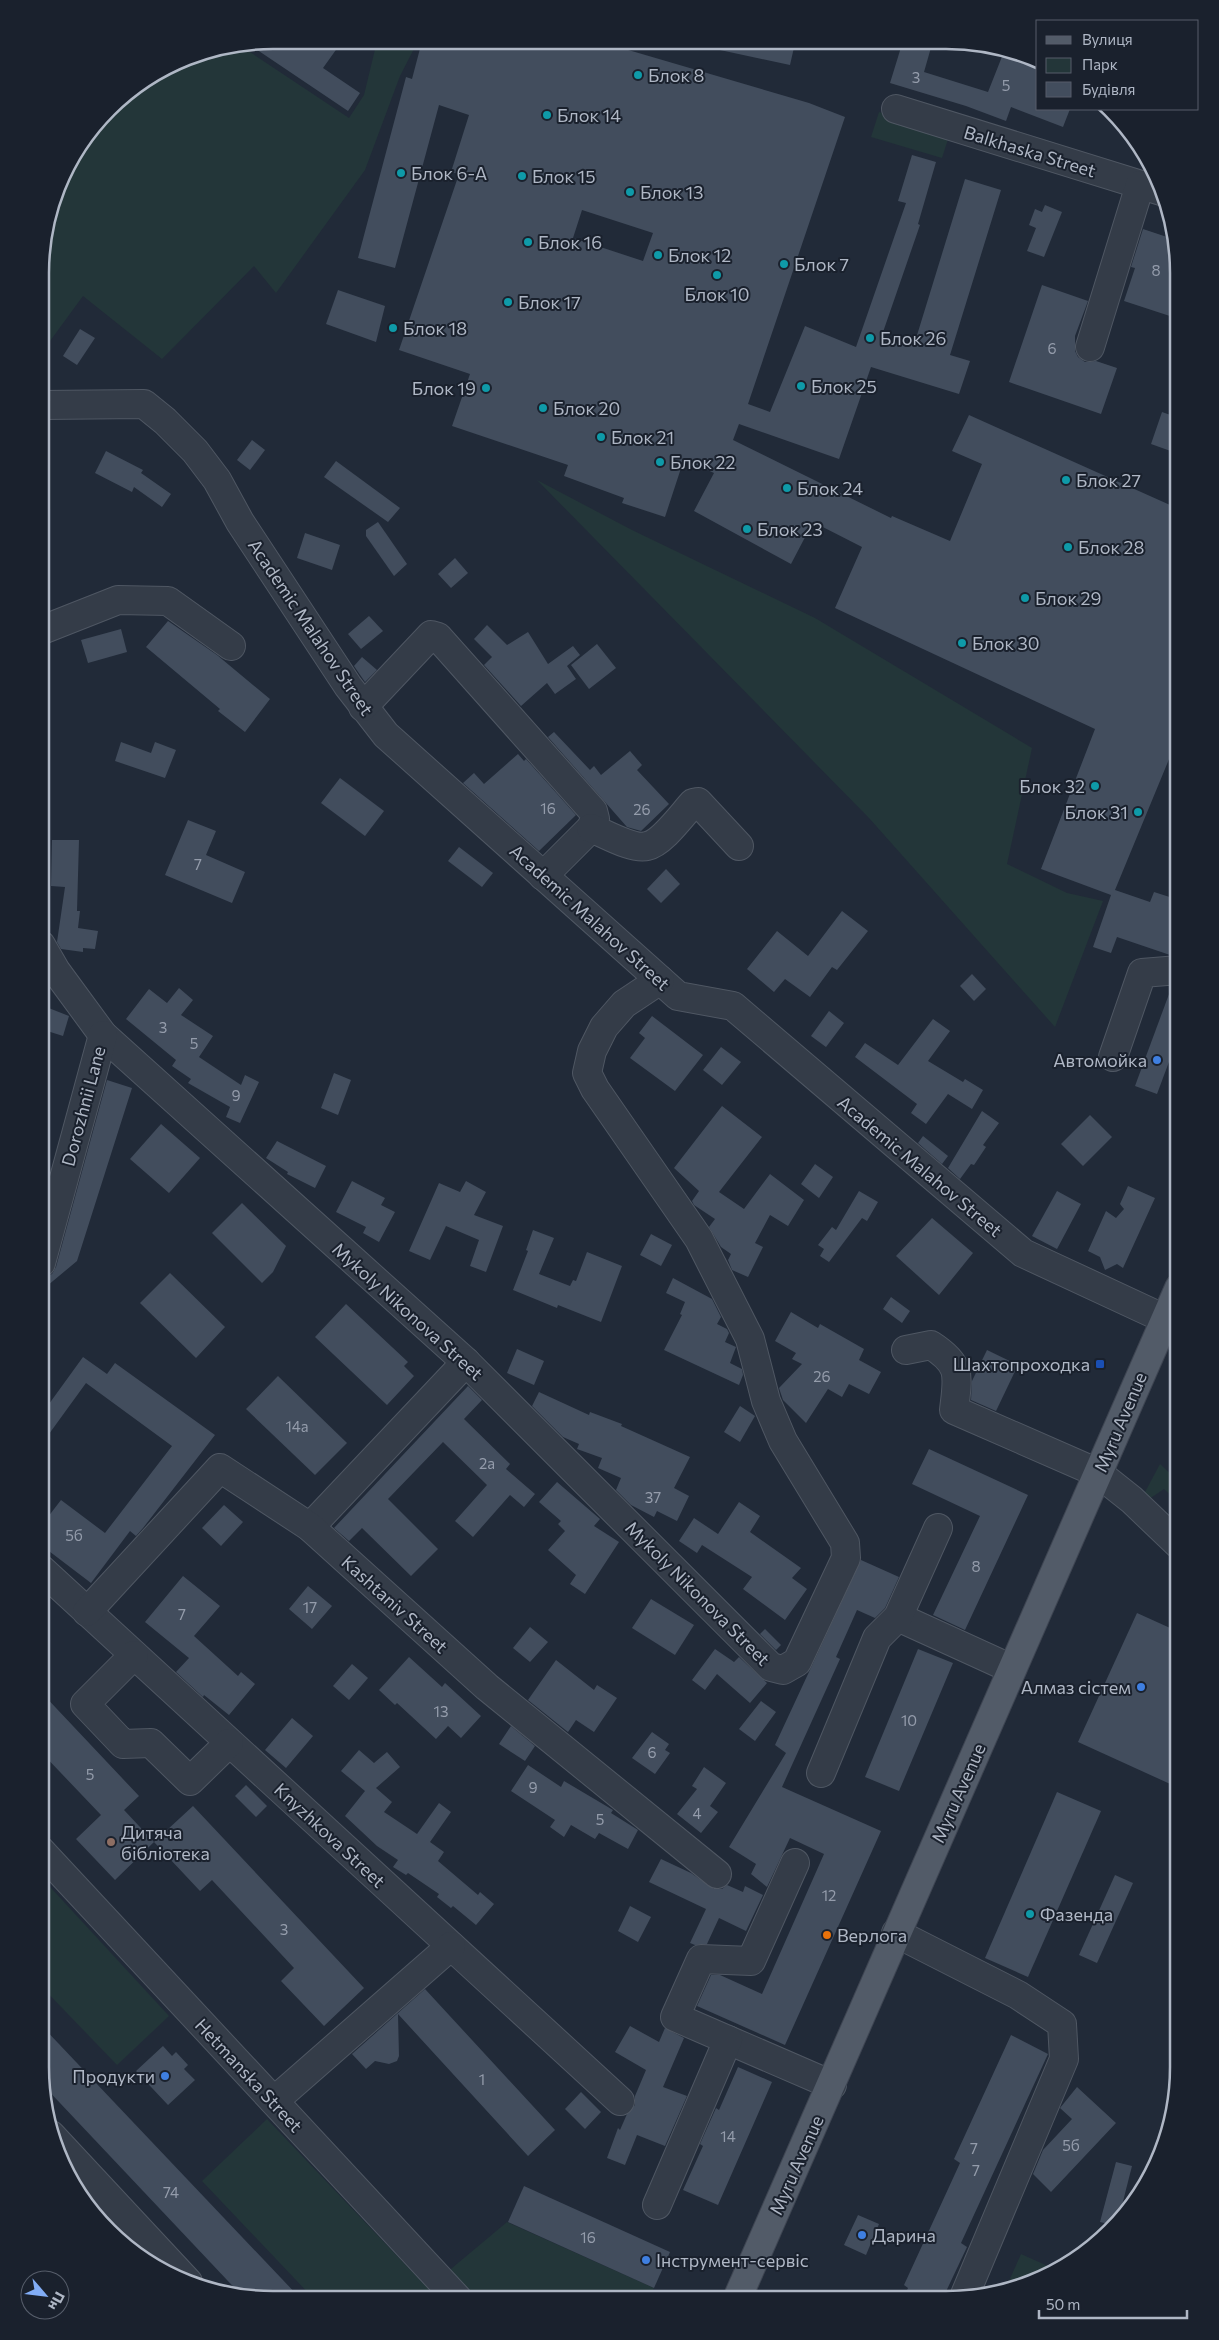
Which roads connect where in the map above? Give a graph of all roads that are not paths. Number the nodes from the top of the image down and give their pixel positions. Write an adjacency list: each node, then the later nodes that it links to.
1 (896, 109): 2 (street, Balkhaska Street)
2 (1152, 189): 3 (street)
3 (1090, 347)
4 (49, 405): 7 (street, Academic Malahov Street)
5 (49, 627): 6 (street)
6 (231, 646)
7 (363, 707): 8 (street); 10 (street, Academic Malahov Street)
8 (591, 828): 9 (street); 10 (street)
9 (740, 846)
10 (543, 876): 13 (street, Academic Malahov Street)
11 (49, 958): 14 (street, Mykoly Nikonova Street)
12 (1170, 971): 15 (street)
13 (660, 980): 18 (street, Academic Malahov Street); 20 (street, Mykoly Nikonova Street)
14 (103, 1035): 16 (street, Dorozhnii Lane); 20 (street, Mykoly Nikonova Street)
15 (1113, 1057)
16 (49, 1234)
17 (1170, 1308): 18 (main road, Myru Avenue)
18 (1165, 1319): 21 (main road, Myru Avenue)
19 (906, 1350): 21 (street)
20 (466, 1362): 22 (street)
21 (1098, 1473): 24 (street); 29 (main road, Myru Avenue)
22 (310, 1527): 26 (street, Kashtaniv Street); 34 (street, Kashtaniv Street)
23 (938, 1528): 27 (street)
24 (1170, 1536)
25 (49, 1577): 26 (street, Knyzhkova Street)
26 (87, 1612): 28 (street, Knyzhkova Street)
27 (898, 1617): 29 (street); 31 (street)
28 (134, 1655): 30 (street, Knyzhkova Street); 30 (street)
29 (1012, 1669): 35 (main road, Myru Avenue)
30 (229, 1742): 36 (street, Knyzhkova Street)
31 (821, 1773)
32 (49, 1860): 39 (street, Hetmanska Street)
33 (795, 1862): 37 (street)
34 (717, 1874)
35 (896, 1933): 38 (main road, Myru Avenue); 44 (street)
36 (451, 1946): 39 (street); 40 (street, Knyzhkova Street)
37 (728, 2040): 38 (street); 42 (street)
38 (832, 2085): 46 (main road, Myru Avenue)
39 (274, 2101): 45 (street, Hetmanska Street)
40 (620, 2101)
41 (65, 2150): 43 (street)
42 (657, 2205)
43 (176, 2269)
44 (967, 2290)
45 (451, 2291)
46 (741, 2291)

